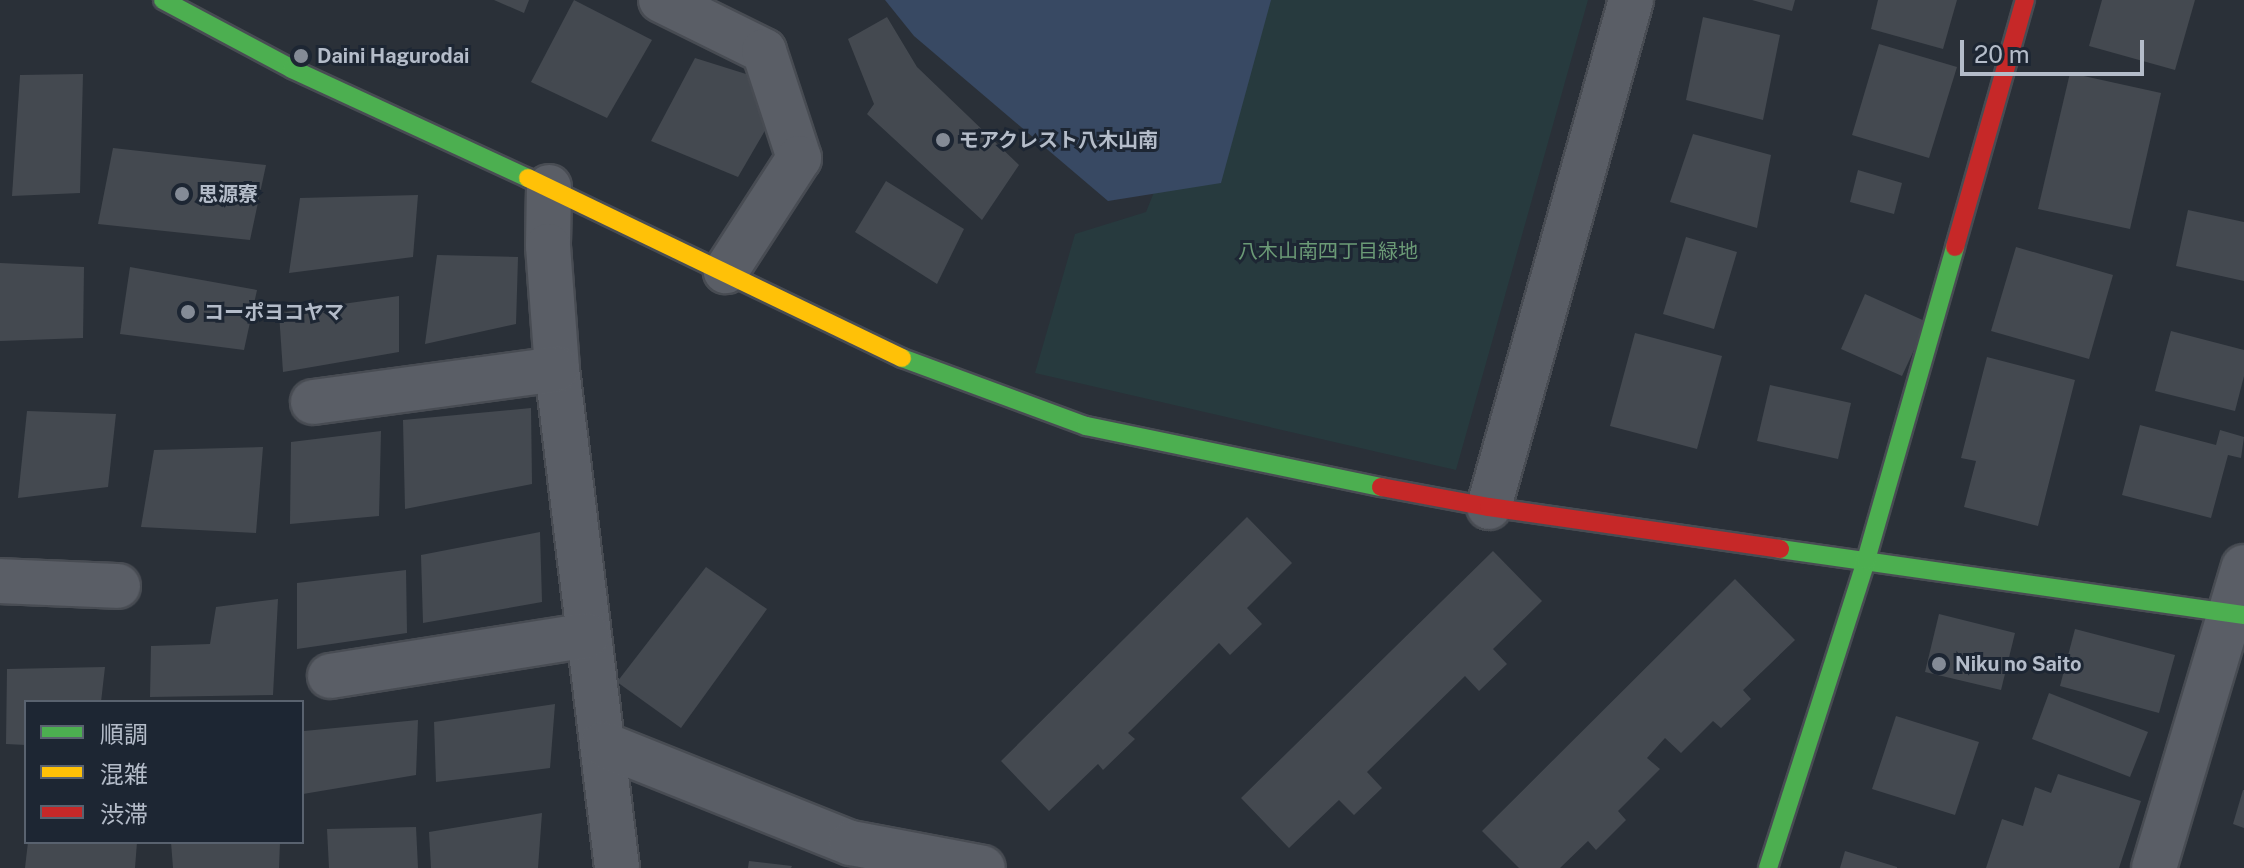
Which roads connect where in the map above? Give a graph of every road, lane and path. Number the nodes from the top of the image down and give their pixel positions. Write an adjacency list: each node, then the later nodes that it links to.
1 (163, 0): 5 (street)
2 (661, 0): 6 (street)
3 (1631, 0): 9 (street)
4 (2025, 0): 10 (street)
5 (549, 187): 6 (street); 7 (street)
6 (726, 271): 9 (street)
7 (557, 369): 8 (street); 15 (street)
8 (313, 402)
9 (1489, 507): 10 (street)
10 (1866, 560): 14 (street); 20 (street)
11 (2244, 567): 14 (street)
12 (0, 581): 13 (street)
13 (118, 586)
14 (2237, 614): 21 (street)
15 (588, 635): 16 (street); 17 (street)
16 (330, 676)
17 (603, 744): 18 (street); 19 (street)
18 (617, 868)
19 (983, 868)
20 (1768, 868)
21 (2154, 868)

